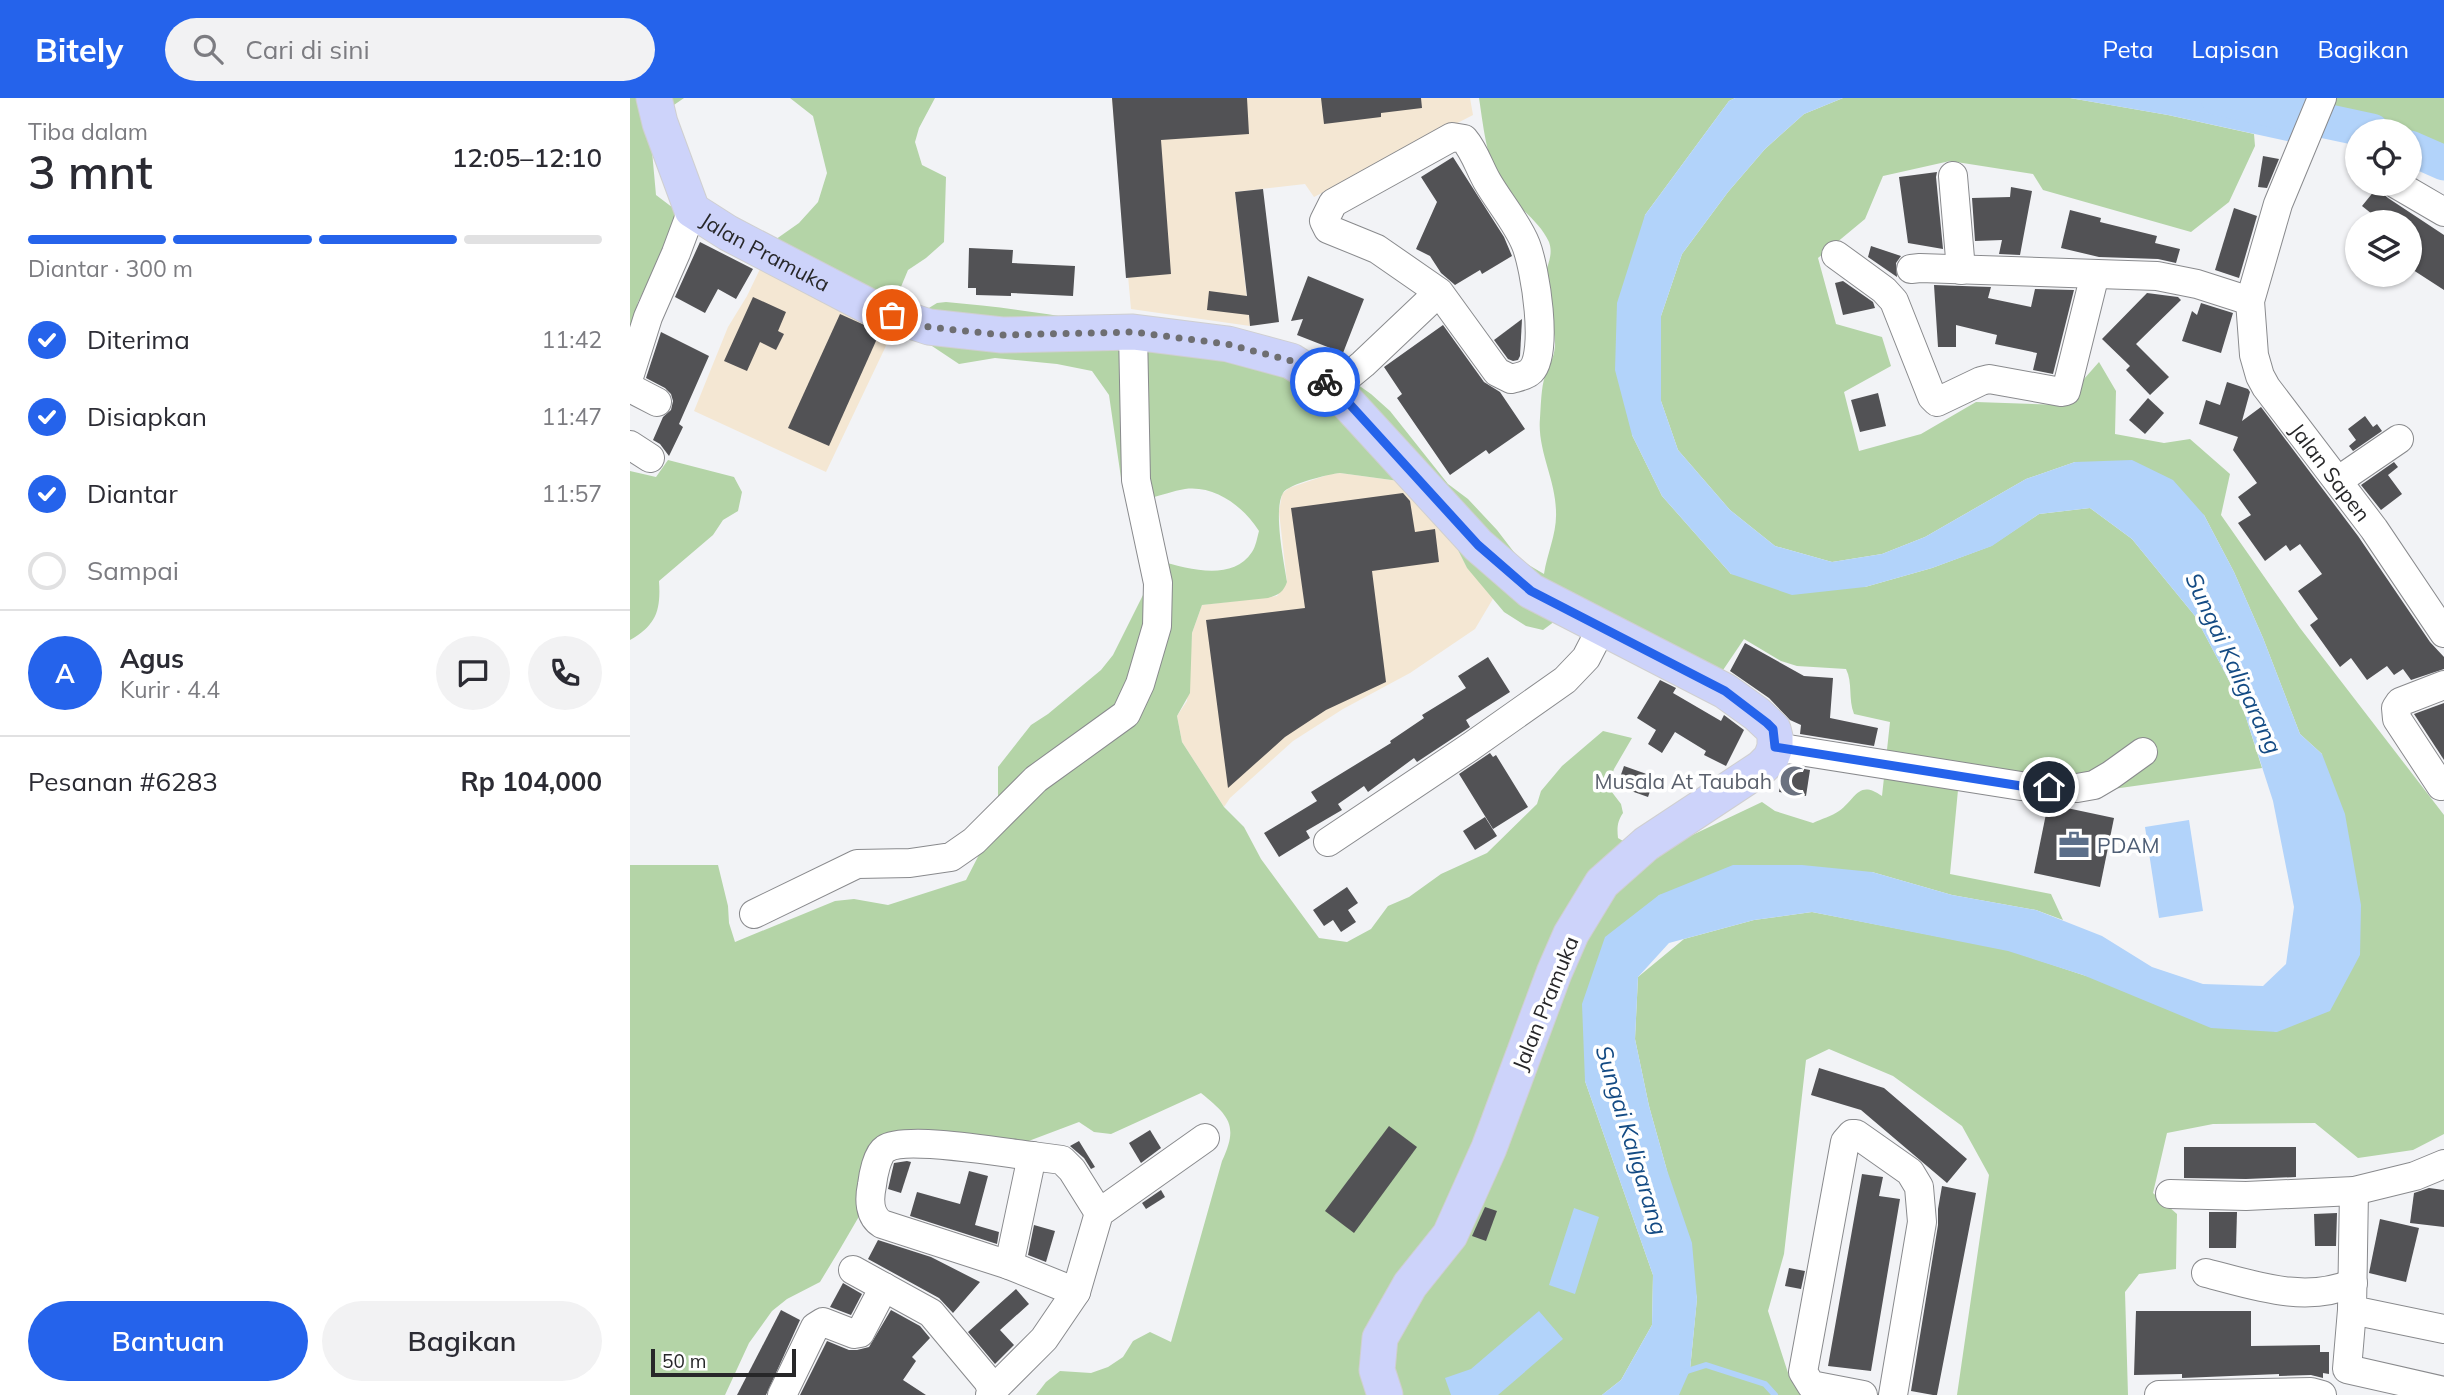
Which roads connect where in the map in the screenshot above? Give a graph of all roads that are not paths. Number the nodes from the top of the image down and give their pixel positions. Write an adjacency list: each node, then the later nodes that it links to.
1 (654, 98): 5 (main road, Jalan Pramuka)
2 (2322, 98): 12 (street)
3 (1953, 176): 9 (street)
4 (2417, 196): 6 (street)
5 (692, 210): 13 (main road, Jalan Pramuka); 14 (street)
6 (2444, 212)
7 (1836, 255): 10 (street)
8 (1911, 269): 9 (street)
9 (1961, 270): 10 (street)
10 (2095, 274): 12 (street)
11 (1439, 292): 11 (street); 15 (street)
12 (2250, 301): 19 (street, Jalan Sapen)
13 (1133, 332): 15 (main road, Jalan Pramuka); 27 (street)
14 (630, 374)
15 (1334, 387): 20 (main road, Jalan Pramuka)
16 (630, 388): 17 (street)
17 (657, 402)
18 (2399, 439): 19 (street)
19 (2339, 480): 21 (street, Jalan Sapen)
20 (1602, 627): 23 (main road, Jalan Pramuka); 26 (street)
21 (2444, 633)
22 (2444, 685): 25 (street)
23 (1775, 747): 24 (street); 45 (main road, Jalan Pramuka)
24 (2143, 752)
25 (2441, 786)
26 (1328, 842)
27 (754, 914)
28 (1205, 1138): 33 (street)
29 (1032, 1156): 33 (street); 34 (street); 34 (street)
30 (2444, 1164): 31 (street)
31 (2354, 1191): 32 (street); 39 (street)
32 (2170, 1194)
33 (1099, 1213): 38 (street)
34 (1009, 1265): 38 (street)
35 (853, 1270): 37 (street)
36 (2206, 1273): 39 (street)
37 (884, 1287): 42 (street); 44 (street)
38 (1076, 1292): 42 (street)
39 (2352, 1296): 40 (street); 41 (street)
40 (2444, 1329)
41 (2444, 1391)
42 (991, 1393)
43 (2244, 1394): 48 (street); 49 (street)
44 (782, 1395)
45 (1385, 1395)
46 (1863, 1395): 47 (street)
47 (1893, 1395)
48 (2159, 1395)
49 (2322, 1395)

